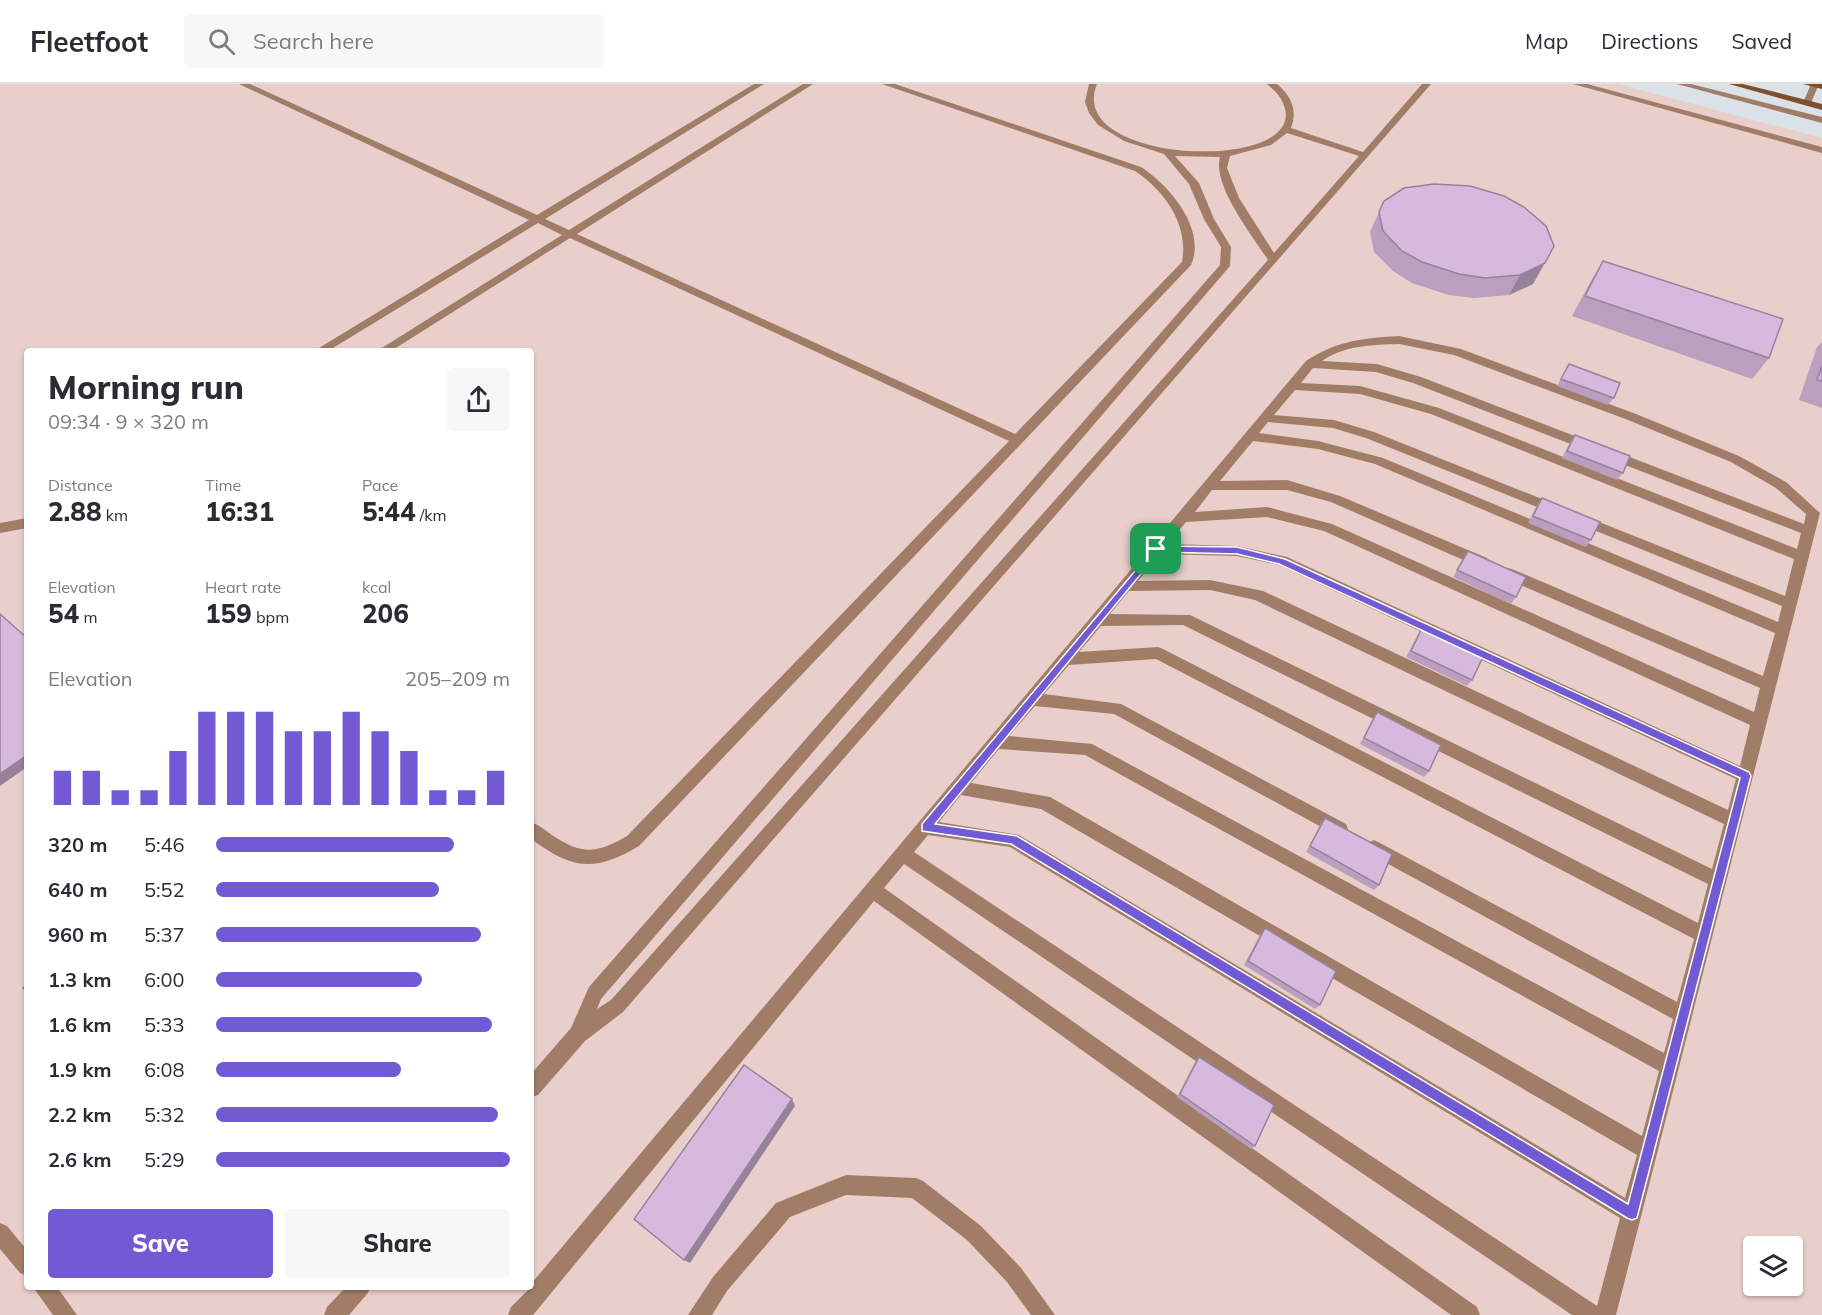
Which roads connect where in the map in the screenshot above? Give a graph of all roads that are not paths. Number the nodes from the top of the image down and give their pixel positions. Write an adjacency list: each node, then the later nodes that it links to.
1 (243, 84): 20 (street)
2 (759, 84): 20 (street)
3 (809, 84): 21 (street)
4 (886, 84): 29 (street)
5 (1091, 84): 17 (street)
6 (1271, 84): 15 (street)
7 (1427, 84): 19 (street)
8 (1578, 84): 16 (street)
9 (1681, 84): 14 (street)
10 (1733, 84): 12 (main road)
11 (1815, 85): 12 (street)
12 (1807, 103): 13 (main road)
13 (1822, 107)
14 (1822, 120)
15 (1285, 129): 18 (street); 19 (street)
16 (1822, 150)
17 (1167, 152): 18 (street); 56 (street)
18 (1226, 154): 22 (street)
19 (1364, 155): 22 (street)
20 (536, 219): 21 (street); 23 (street)
21 (569, 234): 24 (street); 29 (street)
22 (1273, 260): 56 (street)
23 (325, 348)
24 (388, 348)
25 (1310, 364): 26 (street); 34 (street); 34 (street)
26 (1292, 386): 27 (street); 36 (street)
27 (1265, 418): 28 (street); 38 (street)
28 (1250, 436): 30 (street); 40 (street)
29 (1017, 440): 50 (street)
30 (1209, 486): 31 (street); 42 (street)
31 (1183, 517): 35 (street); 44 (street)
32 (24, 524): 33 (street)
33 (0, 528)
34 (1809, 531): 36 (street)
35 (1156, 549): 37 (street); 46 (street)
36 (1803, 557): 38 (street)
37 (1125, 586): 39 (street); 48 (street)
38 (1790, 604): 40 (street)
39 (1098, 620): 41 (street); 52 (street)
40 (1784, 631): 42 (street)
41 (1065, 659): 43 (street); 54 (street)
42 (1769, 685): 44 (street)
43 (1032, 699): 45 (street); 55 (street)
44 (1760, 722): 46 (street)
45 (996, 742): 47 (street); 57 (street)
46 (1746, 776): 48 (street)
47 (958, 788): 49 (street); 59 (street)
48 (1734, 821): 52 (street)
49 (925, 827): 51 (street); 60 (street)
50 (534, 832)
51 (903, 854): 53 (street); 71 (street)
52 (1718, 880): 54 (street)
53 (873, 890): 67 (street); 70 (street)
54 (1704, 935): 55 (street)
55 (1683, 1015): 57 (street)
56 (578, 1034): 58 (street)
57 (1670, 1067): 59 (street)
58 (534, 1085)
59 (1647, 1150): 60 (street)
60 (1632, 1214): 72 (street)
61 (0, 1233): 62 (street)
62 (24, 1262)
63 (46, 1290): 65 (street)
64 (357, 1290): 66 (street)
65 (66, 1315)
66 (335, 1315)
67 (519, 1315)
68 (699, 1315): 69 (street)
69 (1044, 1315)
70 (1468, 1315)
71 (1591, 1315)
72 (1605, 1315)

